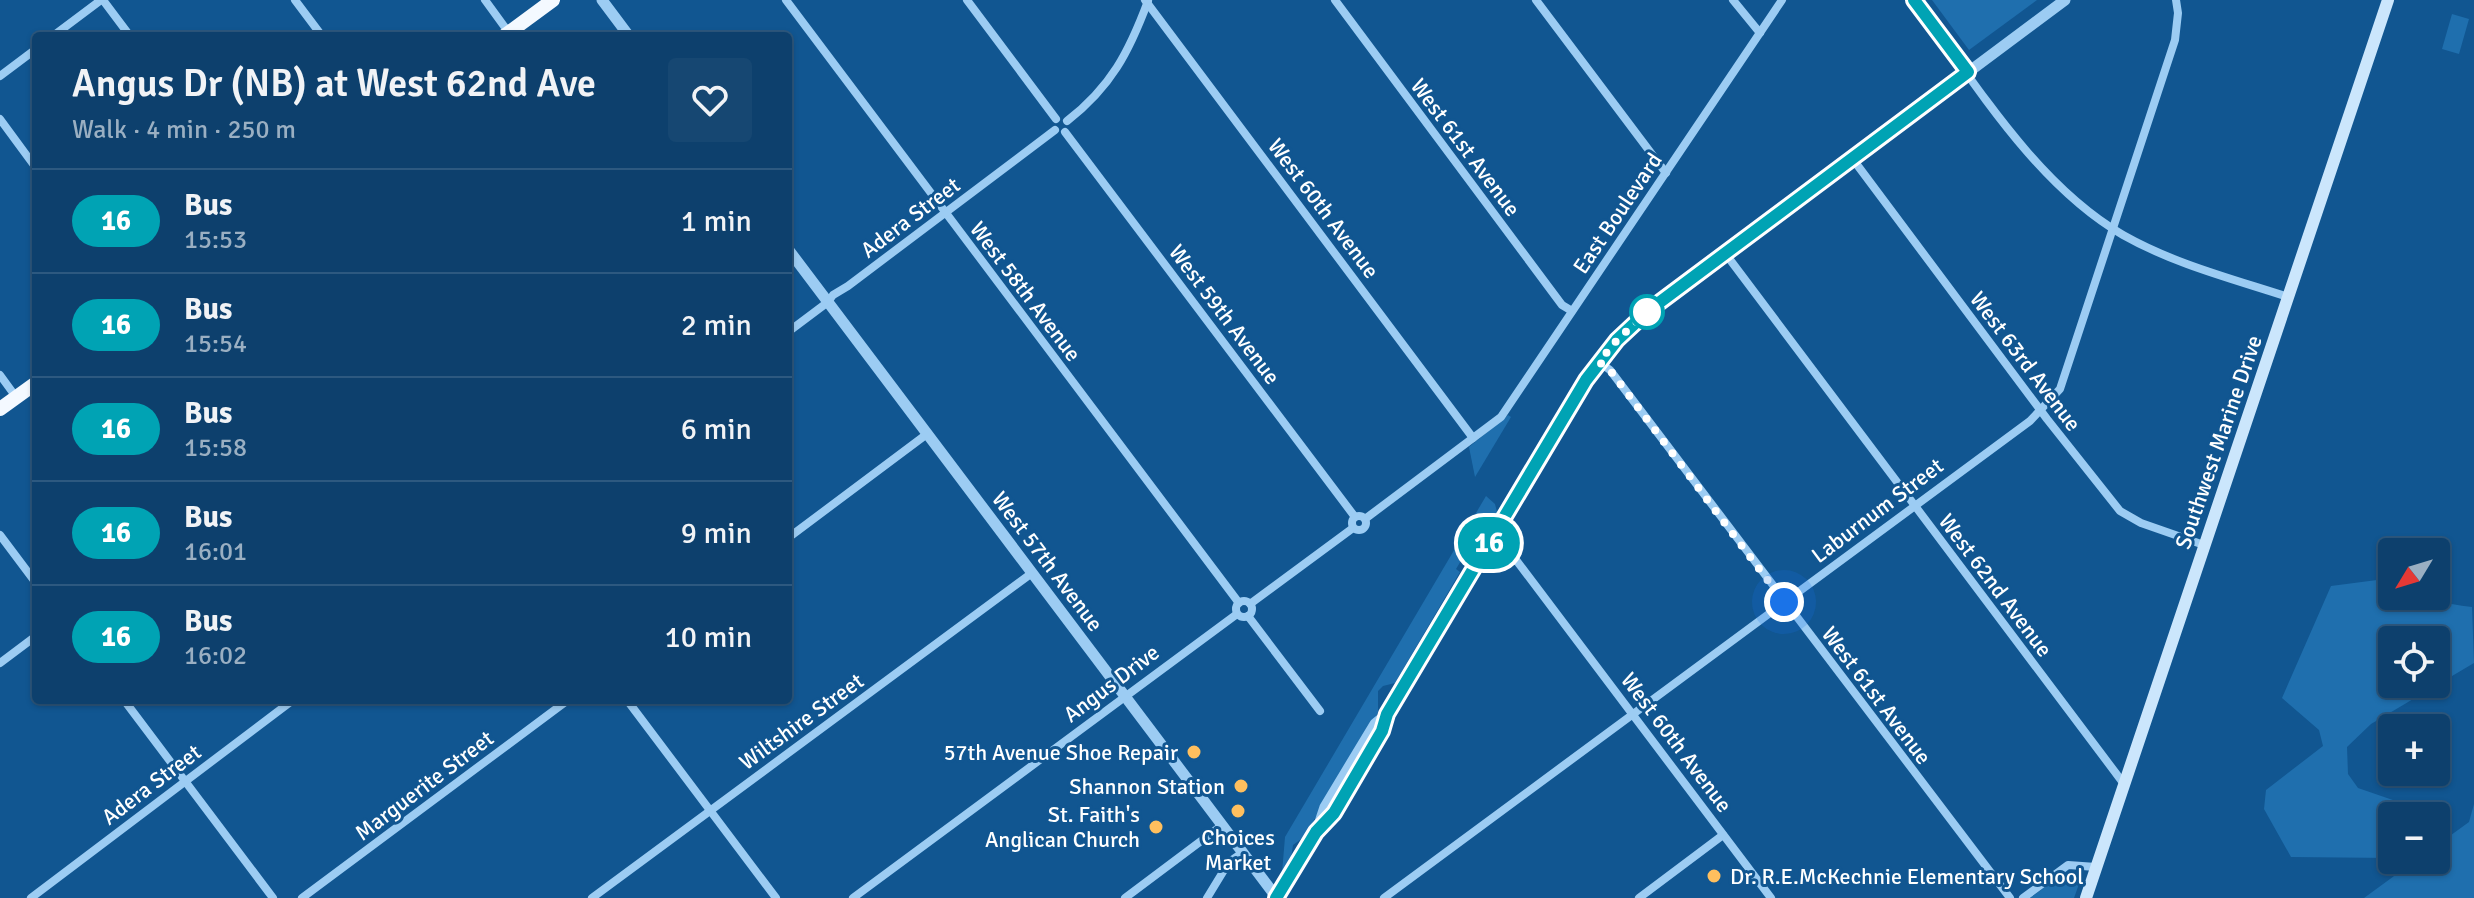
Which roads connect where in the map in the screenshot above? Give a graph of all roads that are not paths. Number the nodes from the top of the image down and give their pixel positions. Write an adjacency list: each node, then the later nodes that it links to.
1 (102, 0): 17 (street); 18 (street)
2 (295, 0): 19 (street)
3 (485, 0): 20 (street)
4 (553, 0): 21 (highway)
5 (602, 0): 22 (street)
6 (786, 0): 35 (street, West 58th Avenue)
7 (967, 0): 28 (street)
8 (1335, 0): 41 (street, West 61st Avenue)
9 (1536, 0): 34 (street)
10 (1733, 0): 23 (street)
11 (1782, 0): 23 (street, East Boulevard)
12 (1914, 0): 25 (street)
13 (2065, 0): 25 (street)
14 (2176, 0): 36 (street, Laburnum Street)
15 (2388, 0): 39 (main road, Southwest Marine Drive)
16 (1147, 1): 29 (street); 50 (street, West 60th Avenue)
17 (58, 32)
18 (127, 32)
19 (319, 32)
20 (506, 32)
21 (510, 32)
22 (626, 32)
23 (1760, 33): 34 (street, East Boulevard)
24 (32, 52): 26 (street)
25 (1968, 72): 32 (street); 36 (street)
26 (0, 76)
27 (0, 119): 33 (street)
28 (1056, 119): 29 (street); 30 (street)
29 (1067, 121): 31 (street)
30 (1055, 130): 31 (street); 35 (street, Adera Street)
31 (1065, 132): 52 (street, West 59th Avenue)
32 (1852, 158): 37 (street); 48 (street, West 63rd Avenue)
33 (32, 163)
34 (1666, 173): 41 (street, East Boulevard)
35 (945, 213): 40 (street, Adera Street); 62 (street, West 58th Avenue)
36 (2115, 229): 39 (street); 48 (street, Laburnum Street)
37 (1725, 253): 43 (street); 51 (street, West 62nd Avenue)
38 (792, 254): 40 (street, West 57th Avenue)
39 (2288, 297): 58 (main road, Southwest Marine Drive)
40 (828, 302): 42 (street, Adera Street); 49 (street, West 57th Avenue)
41 (1572, 311): 50 (street, East Boulevard)
42 (792, 329)
43 (1599, 362): 55 (street); 61 (street, West 61st Avenue)
44 (0, 375): 46 (street)
45 (32, 386): 46 (highway)
46 (16, 397): 47 (highway)
47 (0, 409)
48 (2041, 410): 51 (street, Laburnum Street); 58 (street, West 63rd Avenue)
49 (927, 434): 57 (street); 59 (street, West 57th Avenue)
50 (1473, 438): 53 (street)
51 (1913, 506): 61 (street, Laburnum Street); 76 (street, West 62nd Avenue)
52 (1355, 517): 53 (street); 54 (street)
53 (1365, 519): 54 (street)
54 (1353, 528): 63 (street)
55 (1495, 532): 74 (street, West 60th Avenue); 90 (street)
56 (0, 535): 60 (street)
57 (792, 535)
58 (2204, 545): 76 (main road, Southwest Marine Drive)
59 (1032, 573): 68 (street, West 57th Avenue); 77 (street, Wiltshire Street)
60 (32, 578)
61 (1784, 602): 74 (street, Laburnum Street); 94 (street, West 61st Avenue)
62 (1239, 603): 63 (street); 64 (street)
63 (1250, 604): 65 (street)
64 (1237, 614): 65 (street); 68 (street, Angus Drive)
65 (1248, 616): 73 (street)
66 (32, 639): 67 (street)
67 (0, 663)
68 (1125, 697): 78 (street, West 57th Avenue); 87 (street, Angus Drive)
69 (127, 704): 75 (street)
70 (288, 704): 75 (street, Adera Street)
71 (563, 704): 84 (street, Marguerite Street)
72 (630, 704): 77 (street)
73 (1320, 711)
74 (1633, 713): 79 (street, West 60th Avenue); 91 (street, Laburnum Street)
75 (185, 781): 82 (street, Adera Street); 83 (street)
76 (2124, 784): 81 (main road, Southwest Marine Drive)
77 (710, 810): 85 (street, Wiltshire Street); 86 (street)
78 (1221, 826): 80 (street, West 57th Avenue); 88 (street)
79 (1723, 835): 92 (street); 93 (street, West 60th Avenue)
80 (1242, 853): 89 (street); 90 (street, West 57th Avenue)
81 (2096, 867): 95 (street); 96 (main road, Southwest Marine Drive)
82 (31, 898)
83 (273, 898)
84 (302, 898)
85 (592, 898)
86 (776, 898)
87 (853, 898)
88 (1125, 898)
89 (1207, 898)
90 (1276, 898)
91 (1384, 898)
92 (1639, 898)
93 (1771, 898)
94 (2010, 898)
95 (2023, 898)
96 (2086, 898)

